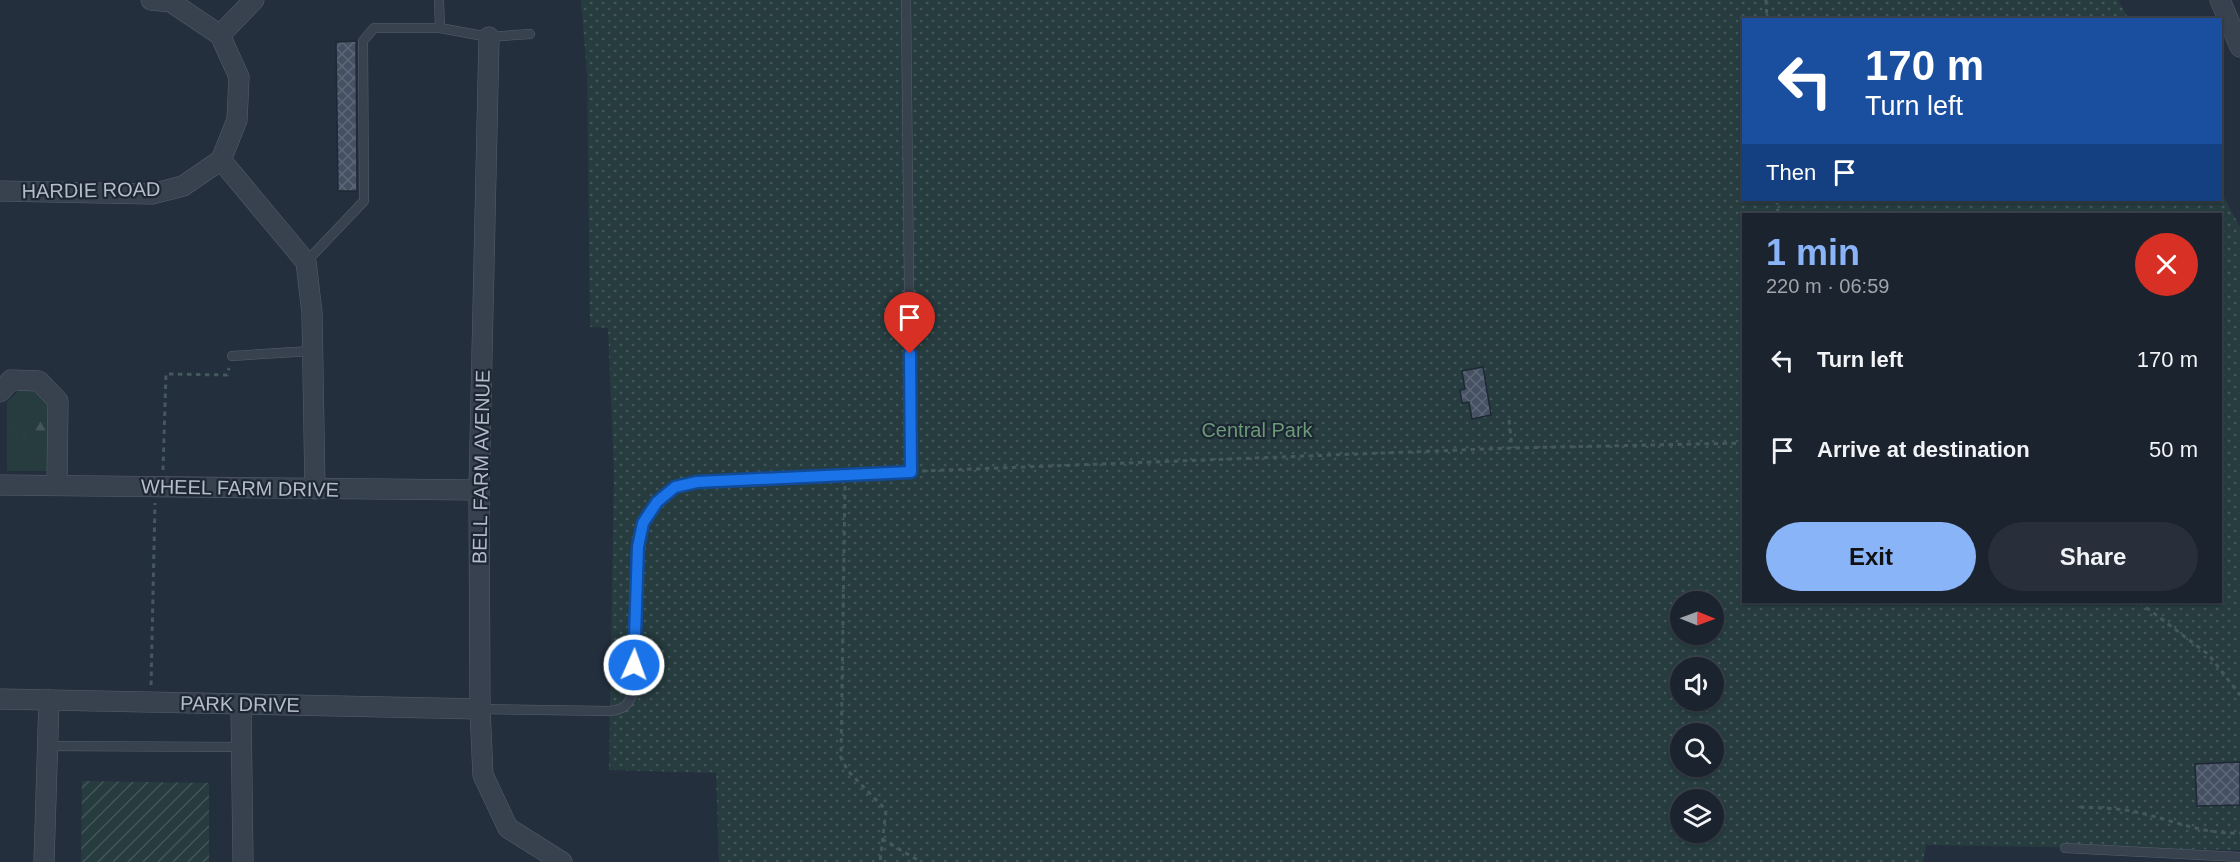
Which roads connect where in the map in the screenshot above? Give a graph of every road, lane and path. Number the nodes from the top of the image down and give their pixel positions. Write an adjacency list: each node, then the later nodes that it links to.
1 (151, 0): 10 (street)
2 (254, 0): 10 (street)
3 (439, 0): 8 (lane)
4 (906, 0): 22 (lane)
5 (1766, 0): 7 (path)
6 (2220, 0): 12 (street)
7 (1767, 18)
8 (440, 28): 11 (lane); 15 (lane)
9 (530, 34): 11 (lane)
10 (220, 35): 13 (street)
11 (489, 37): 28 (street, BELL FARM AVENUE)
12 (2239, 42)
13 (221, 160): 14 (street, HARDIE ROAD); 15 (street)
14 (0, 190)
15 (306, 262): 16 (street)
16 (311, 351): 17 (lane); 27 (street)
17 (232, 356): 26 (path)
18 (0, 392): 25 (street)
19 (1509, 420): 21 (path)
20 (1742, 443): 21 (path)
21 (1512, 448): 22 (path)
22 (911, 472): 23 (lane)
23 (846, 476): 35 (lane); 40 (path)
24 (0, 485): 25 (street, WHEEL FARM DRIVE)
25 (57, 485): 26 (street, WHEEL FARM DRIVE)
26 (159, 486): 27 (street, WHEEL FARM DRIVE); 33 (path)
27 (315, 489): 28 (street, WHEEL FARM DRIVE)
28 (479, 490): 35 (street, BELL FARM AVENUE)
29 (2140, 603): 30 (path)
30 (2240, 695)
31 (0, 699): 32 (street, PARK DRIVE)
32 (49, 700): 33 (street, PARK DRIVE); 36 (street)
33 (151, 702): 34 (street, PARK DRIVE)
34 (241, 704): 35 (street, PARK DRIVE); 37 (street)
35 (480, 709): 42 (street, BELL FARM AVENUE)
36 (47, 746): 37 (lane); 44 (street)
37 (242, 747): 45 (street)
38 (2080, 807): 39 (path)
39 (2240, 832)
40 (882, 839): 47 (path); 48 (path)
41 (2065, 848): 43 (lane)
42 (540, 857): 46 (street, BELL FARM AVENUE)
43 (2240, 857)
44 (44, 862)
45 (243, 862)
46 (562, 862)
47 (880, 862)
48 (921, 862)

